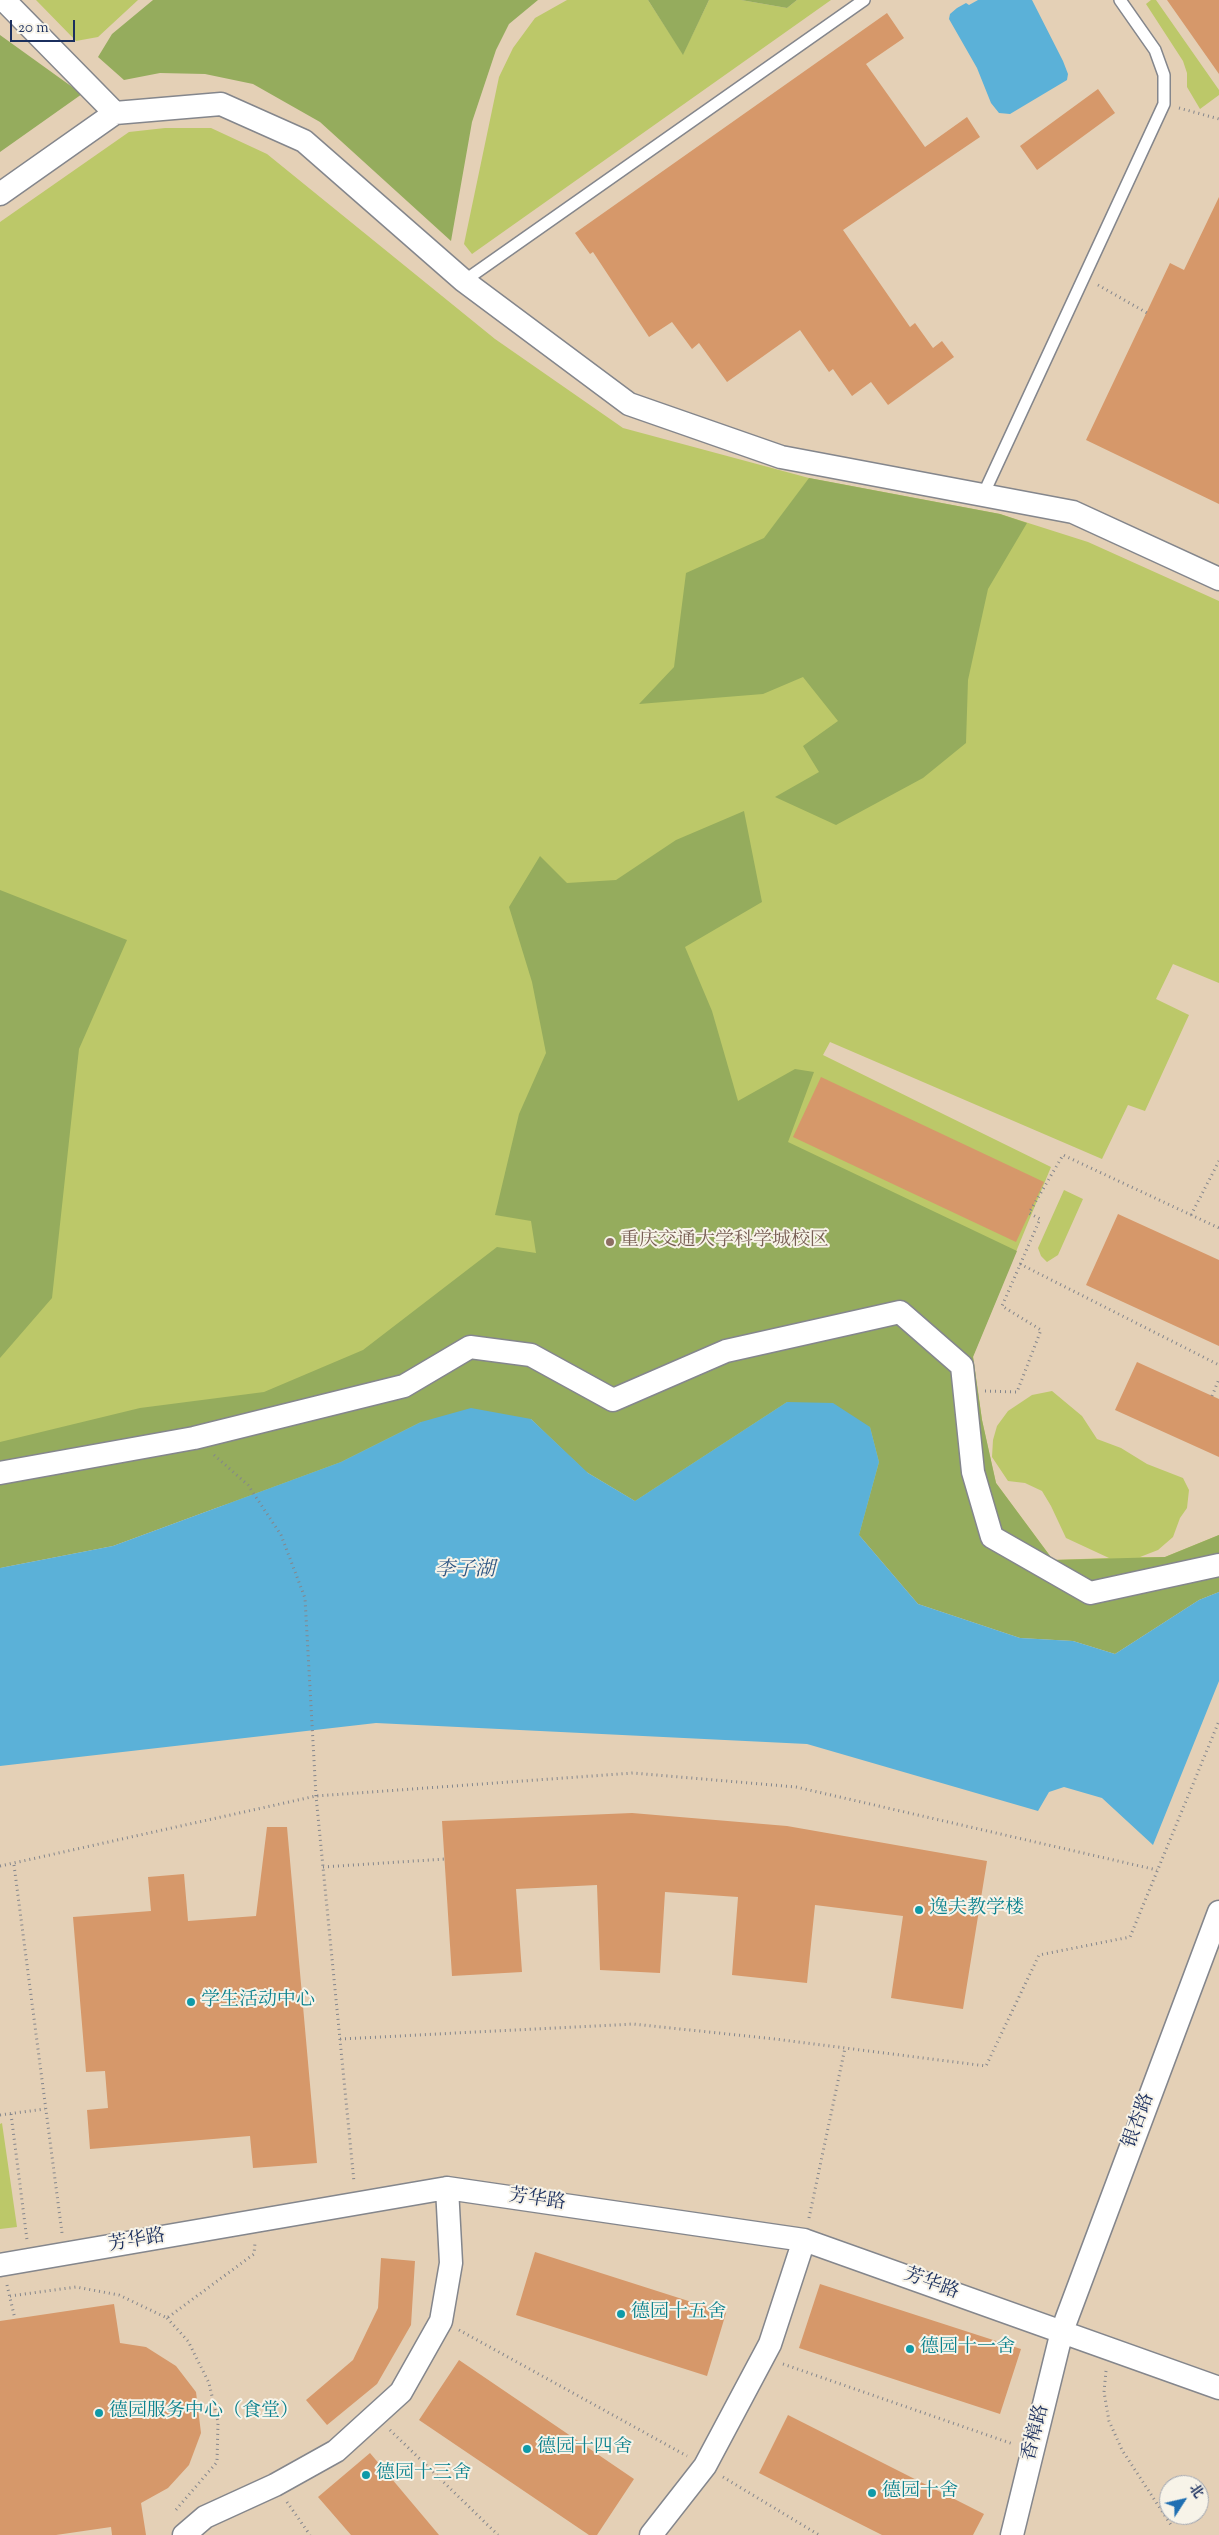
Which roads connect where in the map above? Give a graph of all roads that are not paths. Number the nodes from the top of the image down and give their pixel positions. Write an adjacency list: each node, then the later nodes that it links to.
1 (4, 0): 4 (street)
2 (864, 0): 6 (lane)
3 (1120, 0): 7 (lane)
4 (115, 113): 5 (street); 6 (street)
5 (0, 194)
6 (464, 281): 7 (street)
7 (983, 495): 8 (street)
8 (1219, 579)
9 (0, 1473): 10 (street)
10 (1219, 1565)
11 (1219, 1912): 15 (street, 银杏路)
12 (447, 2188): 13 (street, 芳华路); 14 (street, 芳华路); 17 (street)
13 (804, 2240): 15 (street, 芳华路); 18 (street)
14 (2, 2265)
15 (1062, 2331): 16 (street, 芳华路); 19 (street, 香樟路)
16 (1219, 2388)
17 (184, 2535)
18 (651, 2535)
19 (1012, 2535)

